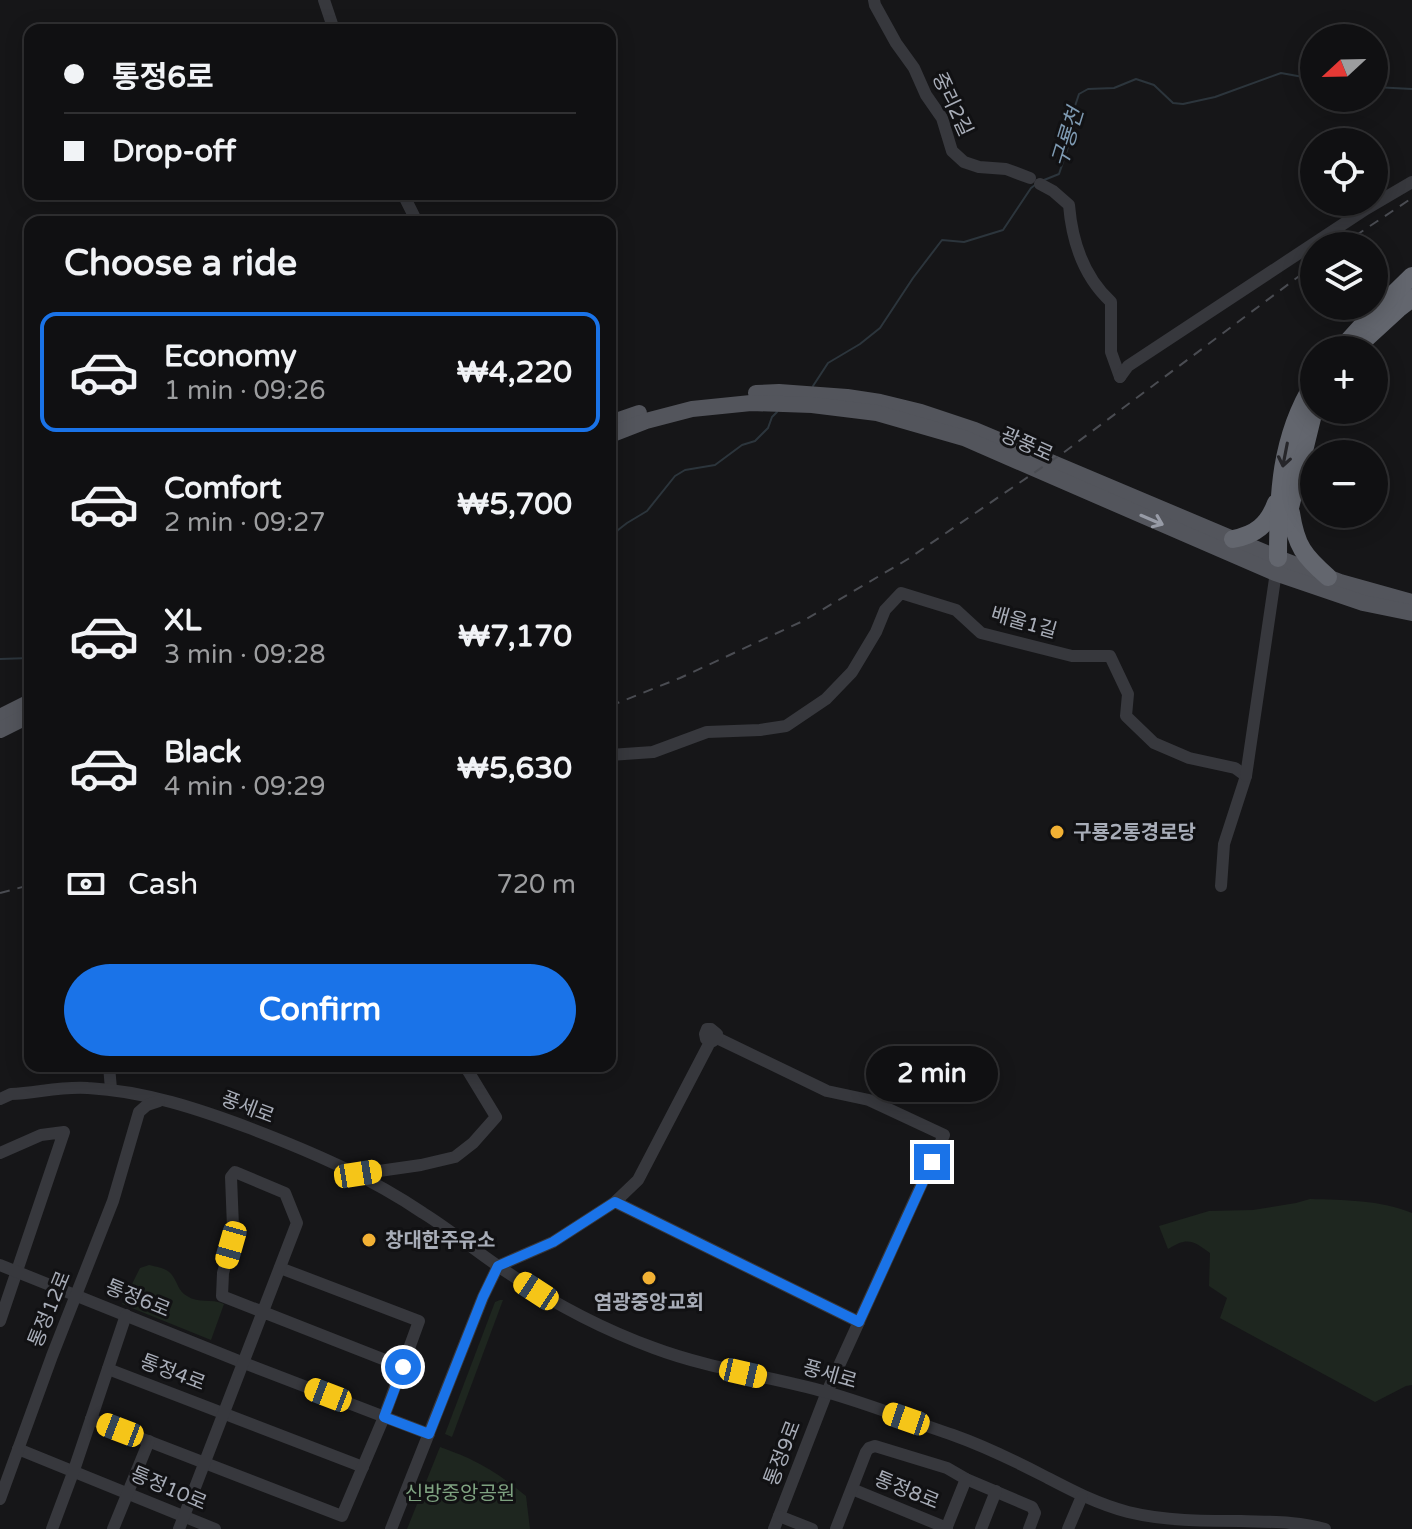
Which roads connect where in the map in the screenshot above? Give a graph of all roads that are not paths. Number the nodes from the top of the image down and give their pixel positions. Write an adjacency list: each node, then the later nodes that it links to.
1 (324, 0): 3 (street)
2 (874, 0): 4 (street, 중리2길)
3 (332, 24)
4 (1412, 182)
5 (1412, 276): 7 (highway)
6 (1412, 285): 7 (highway)
7 (1391, 297): 9 (highway)
8 (1412, 298): 10 (highway)
9 (1353, 336)
10 (1370, 336)
11 (1300, 411): 15 (highway, one-way to 15)
12 (616, 421): 17 (main road, 광풍로)
13 (1311, 424): 16 (highway)
14 (616, 433): 18 (main road, 광풍로, one-way to 18)
15 (1281, 485): 17 (highway); 18 (highway)
16 (1290, 509): 18 (highway); 19 (highway)
17 (1233, 539): 18 (main road, 광풍로)
18 (1277, 566): 19 (main road, 광풍로); 21 (main road, 광풍로); 27 (street)
19 (1328, 577): 20 (main road, 광풍로)
20 (1412, 602)
21 (1412, 613)
22 (24, 705): 23 (main road)
23 (0, 717)
24 (24, 718): 25 (main road)
25 (0, 730)
26 (616, 755): 27 (street, 배울1길)
27 (1246, 776): 28 (street)
28 (1221, 886)
29 (110, 1072): 31 (street)
30 (469, 1072): 38 (street)
31 (114, 1090): 32 (street, 풍세로); 34 (street, 풍세로); 36 (street)
32 (33, 1093): 33 (street, 풍세로); 35 (street, 풍세로)
33 (4, 1096)
34 (162, 1100): 36 (street); 38 (street, 풍세로)
35 (0, 1108)
36 (133, 1134): 44 (street, 통정12로)
37 (0, 1153): 43 (street)
38 (358, 1174): 41 (street, 풍세로)
39 (615, 1202): 41 (street); 48 (street); 48 (street, 통정9로)
40 (0, 1265): 43 (street, 통정6로)
41 (498, 1266): 52 (street, 풍세로); 56 (street)
42 (280, 1268): 45 (street); 45 (street); 50 (street)
43 (17, 1272): 44 (street, 통정6로); 47 (street)
44 (76, 1295): 46 (street, 통정6로); 58 (street, 통정12로)
45 (263, 1313): 49 (street); 50 (street)
46 (126, 1315): 49 (street, 통정6로); 51 (street)
47 (0, 1321)
48 (859, 1322): 52 (street, 통정9로)
49 (244, 1363): 53 (street, 통정4로); 54 (street, 통정6로)
50 (403, 1367): 54 (street)
51 (108, 1369): 53 (street, 통정4로); 55 (street)
52 (827, 1392): 66 (street, 풍세로); 68 (street, 통정9로)
53 (224, 1412): 59 (street, 통정4로); 60 (street)
54 (384, 1417): 56 (street, 통정6로); 60 (street)
55 (91, 1419): 57 (street); 61 (street)
56 (429, 1434): 75 (street)
57 (149, 1441): 59 (street); 65 (street)
58 (18, 1449): 61 (street, 통정10로); 67 (street, 통정12로)
59 (205, 1462): 60 (street); 69 (street, 통정4로)
60 (363, 1467)
61 (74, 1470): 65 (street, 통정10로); 72 (street)
62 (966, 1479): 63 (street, 통정8로); 64 (street, 통정8로); 71 (street, 통정8로)
63 (852, 1489): 71 (street, 통정8로); 78 (street, 통정8로)
64 (996, 1491): 79 (street); 80 (street, 통정8로)
65 (128, 1492): 69 (street, 통정10로); 73 (street)
66 (1082, 1496): 70 (street, 풍세로); 81 (street)
67 (0, 1499)
68 (779, 1516): 76 (street, 통정9로); 77 (street)
69 (182, 1523): 74 (street, 통정10로)
70 (1203, 1525): 82 (street, 풍세로)
71 (946, 1528)
72 (52, 1529)
73 (113, 1529)
74 (215, 1529)
75 (391, 1529)
76 (774, 1529)
77 (812, 1529)
78 (836, 1529)
79 (981, 1529)
80 (1029, 1529)
81 (1068, 1529)
82 (1325, 1529)

